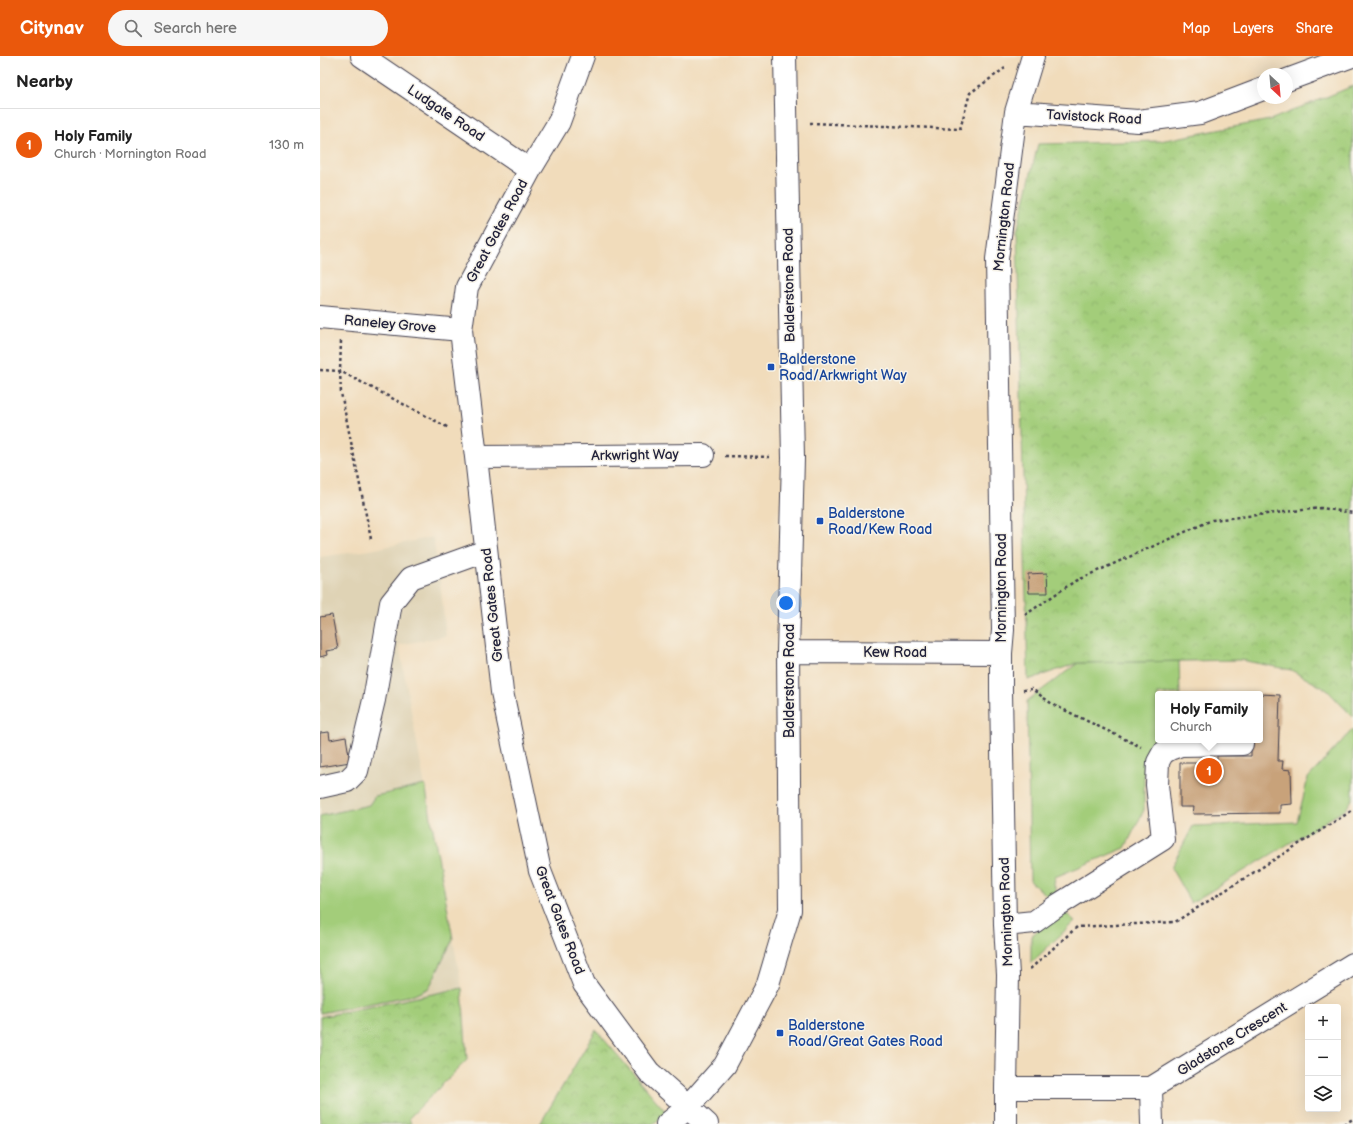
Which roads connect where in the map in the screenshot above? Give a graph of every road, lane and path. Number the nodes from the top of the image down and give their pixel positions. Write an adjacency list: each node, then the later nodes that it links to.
1 (362, 56): 11 (street, Ludgate Road)
2 (583, 56): 11 (street, Great Gates Road)
3 (785, 56): 10 (street, Balderstone Road)
4 (1033, 56): 9 (street, Mornington Road)
5 (1352, 56): 7 (street)
6 (1008, 65): 10 (path)
7 (1293, 78)
8 (1257, 91): 9 (street, Tavistock Road)
9 (1016, 112): 24 (street, Mornington Road)
10 (785, 122): 20 (street, Balderstone Road)
11 (530, 170): 14 (street, Great Gates Road)
12 (320, 318): 13 (street, Raneley Grove)
13 (342, 320): 14 (street, Raneley Grove); 16 (path)
14 (461, 330): 17 (street, Great Gates Road)
15 (320, 370): 16 (path)
16 (340, 371): 17 (path); 22 (path)
17 (473, 433): 19 (street, Great Gates Road)
18 (703, 455): 19 (street, Arkwright Way); 20 (path)
19 (476, 457): 23 (street, Great Gates Road)
20 (793, 458): 25 (street, Balderstone Road)
21 (1353, 513): 24 (path)
22 (371, 539)
23 (486, 551): 30 (street); 37 (street, Great Gates Road)
24 (1003, 630): 26 (street, Mornington Road)
25 (788, 652): 26 (street, Kew Road); 37 (street, Balderstone Road)
26 (1001, 653): 27 (street, Mornington Road)
27 (1002, 691): 29 (path); 32 (street, Mornington Road)
28 (1242, 744): 29 (street)
29 (1158, 762): 32 (street)
30 (320, 787)
31 (1353, 810): 34 (path)
32 (1005, 925): 34 (street, Mornington Road)
33 (1353, 964): 36 (street, Gladstone Crescent)
34 (1008, 975): 35 (street, Mornington Road)
35 (1006, 1088): 36 (street); 41 (street, Mornington Road)
36 (1151, 1088): 42 (street)
37 (688, 1107): 39 (street, Balderstone Road); 40 (street, Great Gates Road)
38 (1353, 1119): 43 (path)
39 (667, 1124)
40 (707, 1124)
41 (1006, 1124)
42 (1152, 1124)
43 (1344, 1124)

